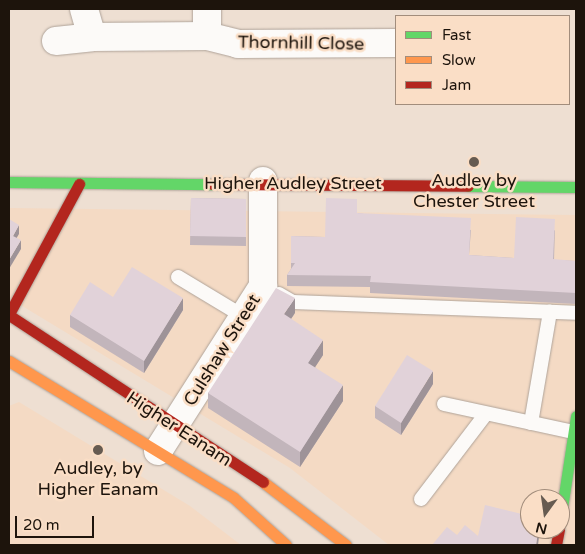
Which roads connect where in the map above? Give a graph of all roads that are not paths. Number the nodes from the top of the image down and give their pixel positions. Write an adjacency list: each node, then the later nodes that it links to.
1 (84, 9): 4 (street)
2 (207, 9): 3 (street)
3 (207, 36): 4 (street, Thornhill Close); 6 (street, Thornhill Close)
4 (92, 37): 5 (street, Thornhill Close)
5 (56, 42)
6 (395, 42)
7 (263, 181): 9 (highway, Higher Audley Street); 10 (highway, Higher Audley Street); 12 (street, Culshaw Street)
8 (9, 182): 9 (highway, Higher Audley Street)
9 (79, 184): 15 (highway)
10 (576, 187)
11 (178, 277): 16 (lane)
12 (263, 286): 13 (lane); 16 (street, Culshaw Street)
13 (550, 312): 14 (lane); 21 (lane)
14 (576, 313)
15 (9, 314): 22 (highway, Higher Eanam)
16 (243, 316): 22 (street, Culshaw Street)
17 (9, 361): 24 (highway, Higher Eanam)
18 (444, 404): 19 (lane)
19 (485, 415): 21 (lane); 26 (lane)
20 (576, 416): 23 (highway)
21 (531, 424): 23 (lane)
22 (173, 427): 24 (street, Culshaw Street); 28 (highway, Higher Eanam)
23 (574, 432): 25 (highway)
24 (158, 451): 27 (highway, Higher Eanam)
25 (565, 489)
26 (421, 499)
27 (286, 545)
28 (346, 545)

